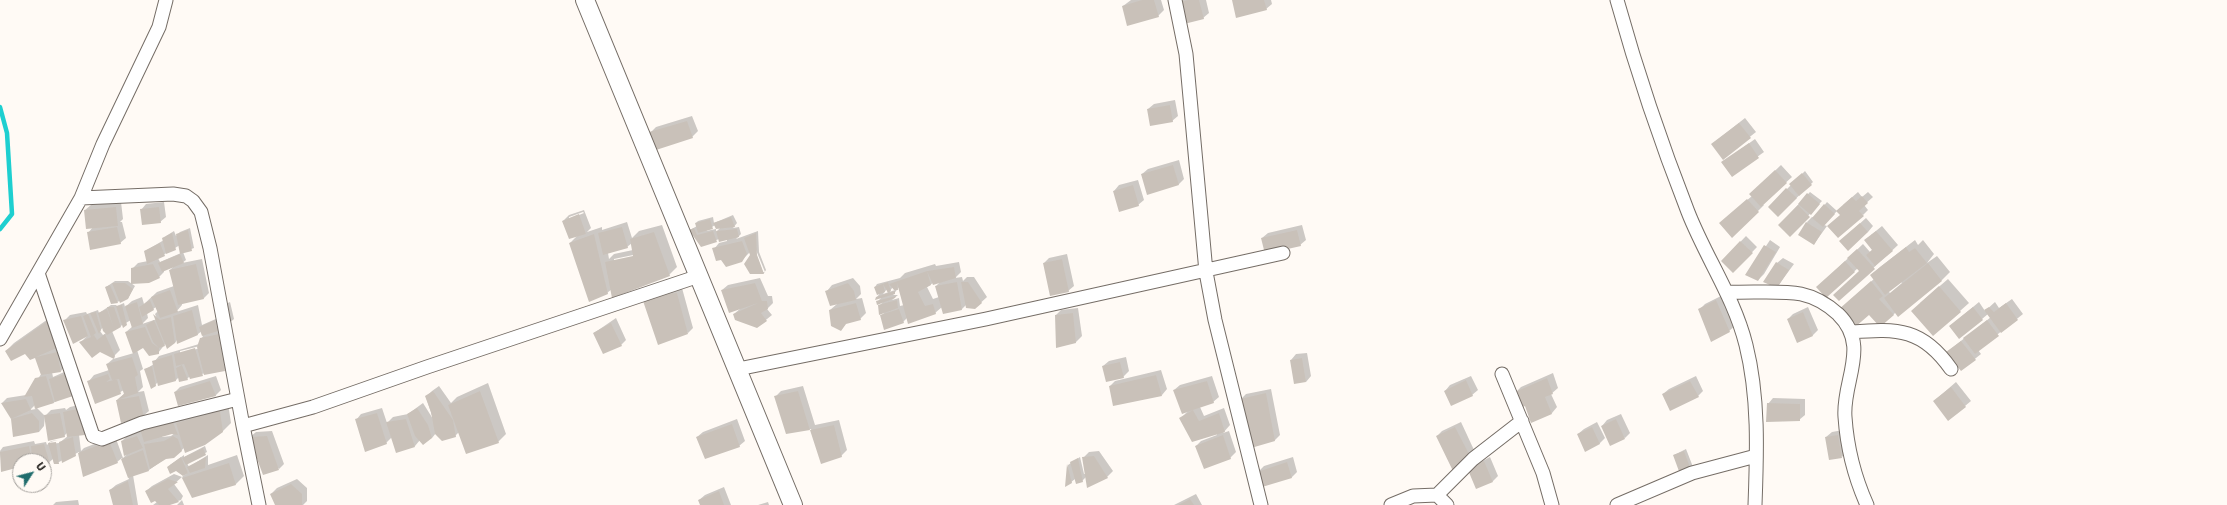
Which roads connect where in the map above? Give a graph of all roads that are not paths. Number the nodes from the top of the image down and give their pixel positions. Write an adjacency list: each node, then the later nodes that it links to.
1 (166, 0): 5 (street)
2 (586, 0): 9 (street)
3 (1175, 0): 7 (street)
4 (1617, 0): 10 (street)
5 (81, 198): 8 (street); 16 (street)
6 (1283, 253): 7 (street)
7 (1206, 272): 13 (street); 23 (street)
8 (38, 273): 12 (street); 16 (street)
9 (699, 276): 13 (street); 18 (street)
10 (1728, 292): 11 (street); 19 (street)
11 (1852, 332): 14 (street); 29 (street)
12 (0, 339)
13 (738, 369): 22 (street)
14 (1951, 369)
15 (1502, 374): 17 (street)
16 (238, 399): 18 (street)
17 (1522, 421): 20 (street); 26 (street)
18 (243, 426): 21 (street)
19 (1756, 456): 27 (street); 28 (street)
20 (1437, 495): 24 (street); 25 (street)
21 (260, 505)
22 (794, 505)
23 (1261, 505)
24 (1391, 505)
25 (1447, 505)
26 (1552, 505)
27 (1617, 505)
28 (1755, 505)
29 (1867, 505)

